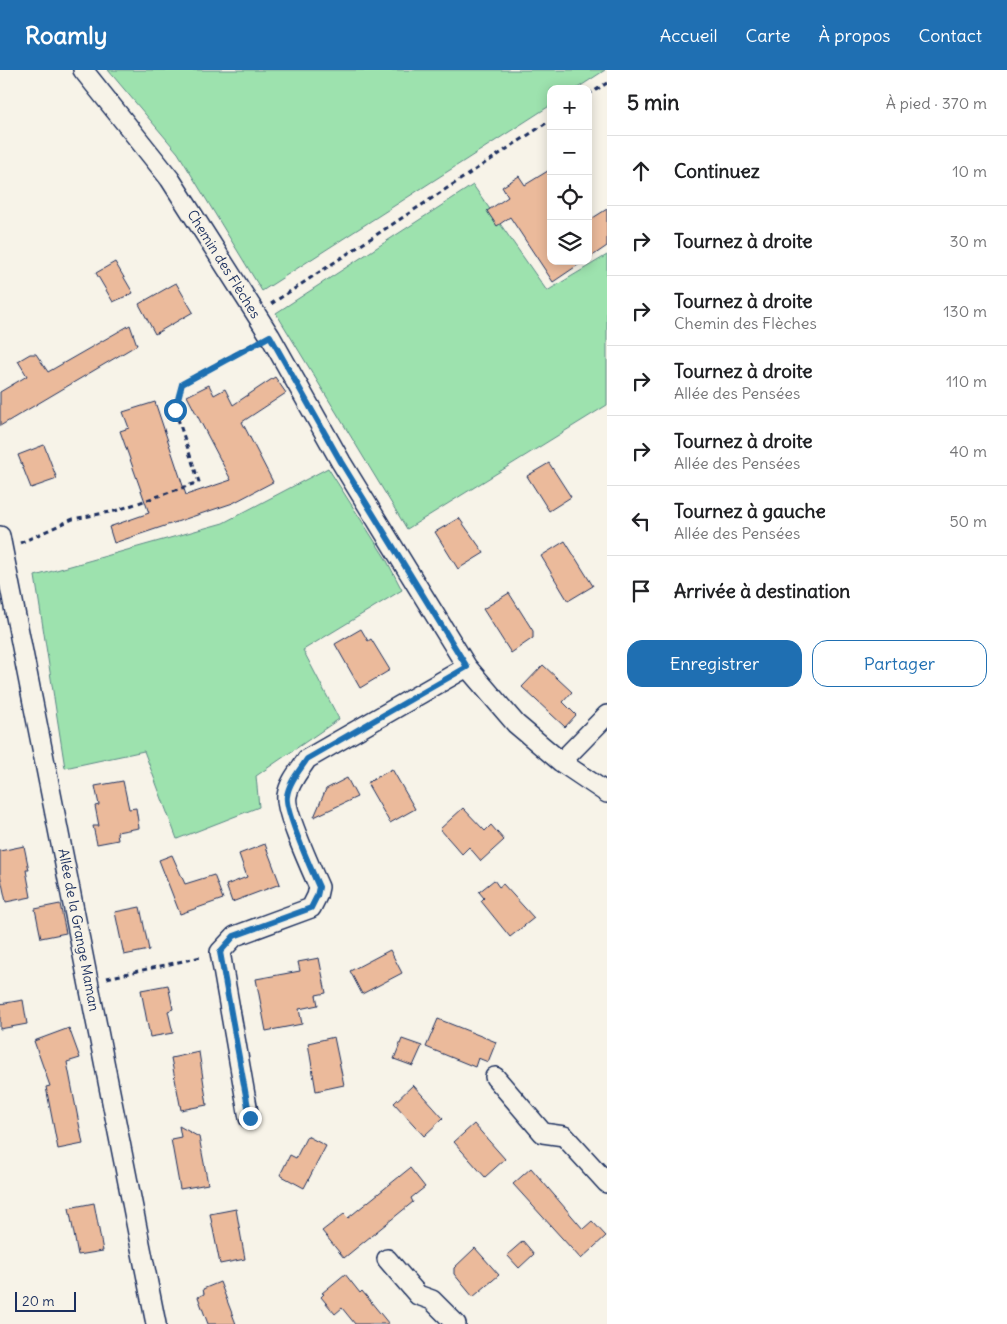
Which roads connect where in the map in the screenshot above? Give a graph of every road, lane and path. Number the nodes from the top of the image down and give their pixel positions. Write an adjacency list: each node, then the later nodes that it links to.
1 (83, 70): 5 (street, Chemin des Flèches)
2 (607, 83): 3 (path)
3 (592, 92)
4 (547, 123): 5 (path)
5 (256, 314): 6 (street, Chemin des Flèches)
6 (270, 336): 7 (path); 8 (street, Chemin des Flèches)
7 (2, 544): 13 (street, Allée de la Grange Maman)
8 (467, 667): 10 (street, Chemin des Flèches); 12 (street)
9 (607, 714): 10 (street)
10 (561, 762): 11 (street, Chemin des Flèches)
11 (607, 793)
12 (220, 952): 13 (path); 15 (street)
13 (90, 982): 18 (street, Allée de la Grange Maman)
14 (495, 1077): 16 (street)
15 (250, 1118)
16 (607, 1183)
17 (387, 1259): 19 (street)
18 (156, 1324)
19 (456, 1324)

